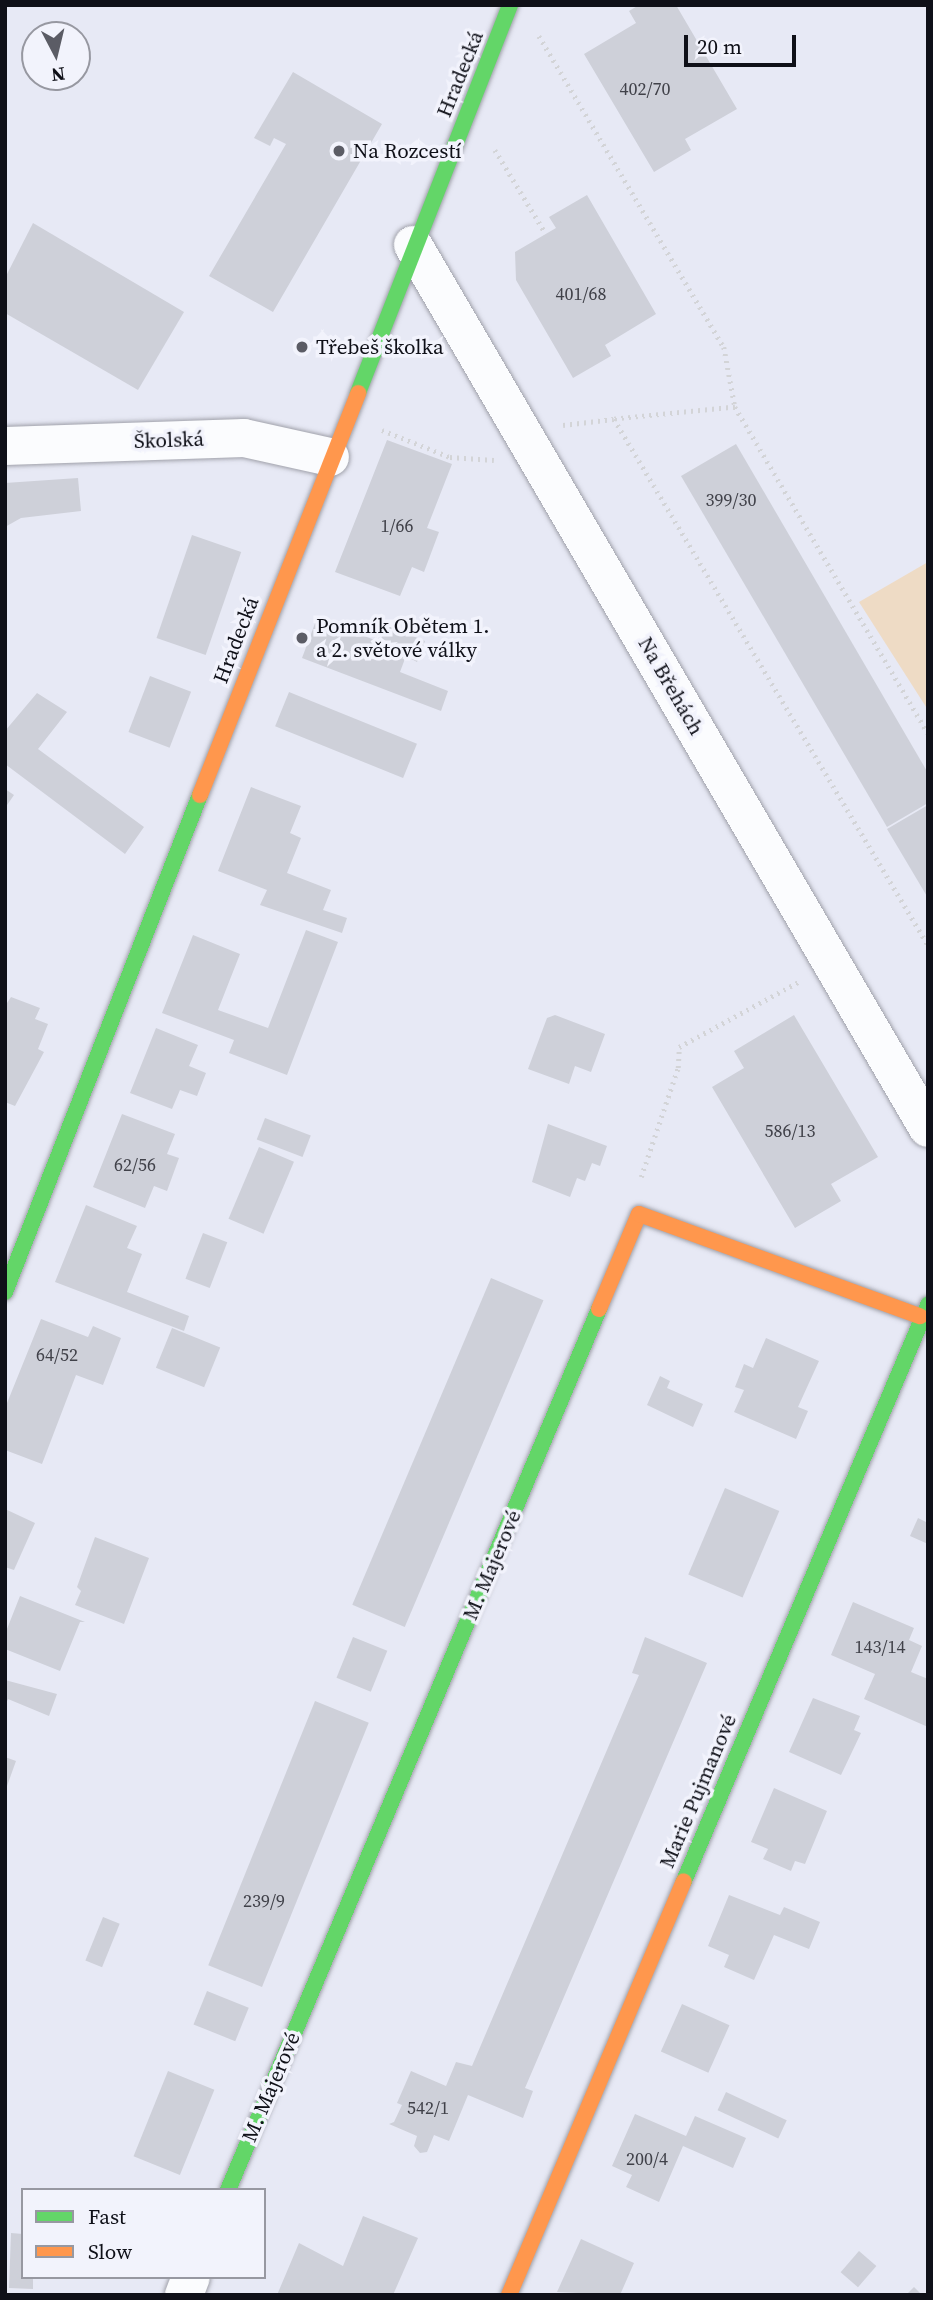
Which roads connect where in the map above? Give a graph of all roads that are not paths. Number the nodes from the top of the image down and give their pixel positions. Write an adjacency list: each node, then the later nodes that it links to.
1 (510, 5): 2 (street, Hradecká)
2 (413, 245): 4 (street, Hradecká); 5 (street, Na Břehách)
3 (5, 446): 4 (street, Školská)
4 (330, 457): 6 (street, Hradecká)
5 (928, 1128)
6 (5, 1292)
7 (924, 1310): 8 (street, M. Majerové); 9 (street, Marie Pujmanové)
8 (229, 2188)
9 (509, 2295)

